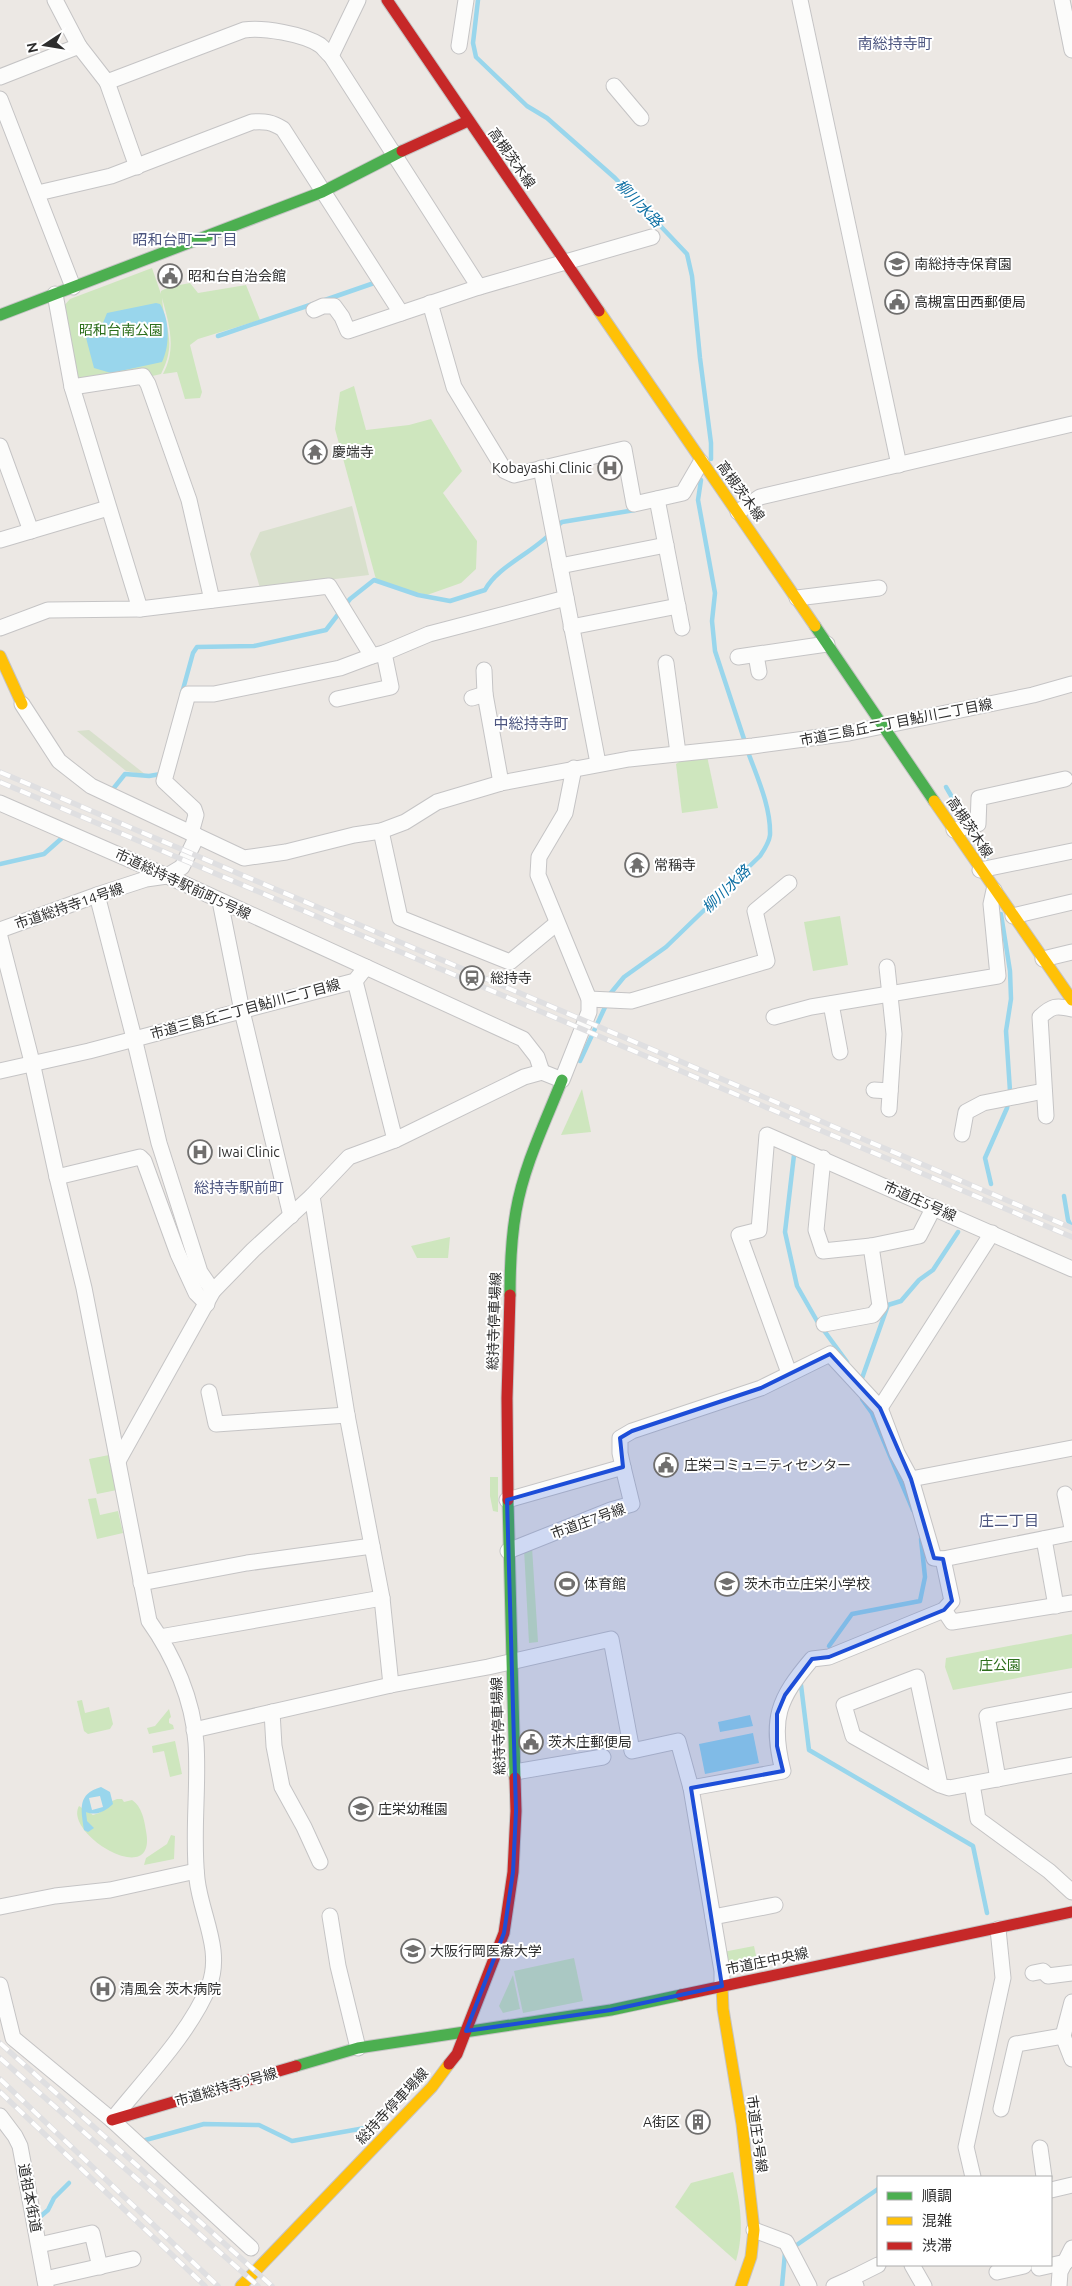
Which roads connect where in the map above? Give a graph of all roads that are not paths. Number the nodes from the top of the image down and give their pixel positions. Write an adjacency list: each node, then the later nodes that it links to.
1 (55, 0): 7 (street)
2 (358, 0): 10 (street)
3 (387, 0): 16 (main road, 高槻茨木線)
4 (466, 0): 8 (street)
5 (800, 0): 34 (street)
6 (1062, 0): 9 (street)
7 (79, 46): 11 (street); 12 (street)
8 (459, 46)
9 (1072, 50)
10 (331, 56): 12 (street); 17 (street)
11 (0, 77)
12 (107, 82): 18 (street)
13 (614, 86): 15 (street)
14 (0, 99): 20 (street)
15 (638, 120)
16 (468, 121): 17 (main road); 22 (main road, 高槻茨木線)
17 (393, 155): 19 (main road); 24 (street)
18 (137, 167): 19 (street); 20 (street)
19 (322, 192): 23 (main road); 29 (street)
20 (38, 193): 23 (street)
21 (652, 237): 22 (street)
22 (566, 262): 24 (street); 33 (main road, 高槻茨木線)
23 (73, 287): 25 (main road)
24 (479, 287): 26 (street)
25 (56, 294): 28 (main road); 30 (street)
26 (430, 303): 29 (street); 35 (street)
27 (314, 310): 29 (street)
28 (1, 311)
29 (400, 313)
30 (72, 387): 37 (street); 46 (street)
31 (1072, 424): 34 (street)
32 (0, 446): 39 (street)
33 (701, 462): 36 (street); 38 (main road, 高槻茨木線)
34 (899, 465): 38 (street)
35 (541, 468): 36 (street); 42 (street)
36 (657, 499): 41 (street)
37 (108, 508): 39 (street); 48 (street)
38 (738, 512): 45 (main road, 高槻茨木線)
39 (31, 531): 40 (street)
40 (0, 540)
41 (666, 545): 42 (street); 47 (street)
42 (560, 566): 44 (street)
43 (879, 588): 45 (street)
44 (566, 598): 49 (street); 53 (street)
45 (797, 598): 52 (main road, 高槻茨木線)
46 (212, 600): 48 (street); 53 (street)
47 (678, 606): 49 (street); 51 (street)
48 (140, 609): 50 (street)
49 (571, 627): 65 (street)
50 (0, 628)
51 (682, 628)
52 (827, 644): 54 (street); 63 (main road, 高槻茨木線)
53 (378, 655): 61 (street); 72 (street)
54 (756, 655): 56 (street); 59 (street)
55 (0, 656): 62 (main road)
56 (738, 657)
57 (666, 663): 64 (street)
58 (484, 670): 68 (street)
59 (759, 672)
60 (1072, 684): 63 (street, 市道三島丘二丁目鮎川二丁目線)
61 (337, 699)
62 (22, 704): 72 (street, 市道三島丘二丁目鮎川二丁目線)
63 (884, 726): 64 (street, 市道三島丘二丁目鮎川二丁目線); 70 (main road, 高槻茨木線)
64 (678, 753): 65 (street, 市道三島丘二丁目鮎川二丁目線)
65 (598, 764): 66 (street, 市道三島丘二丁目鮎川二丁目線)
66 (574, 768): 68 (street, 市道三島丘二丁目鮎川二丁目線); 82 (street)
67 (1065, 779): 70 (street)
68 (501, 783): 71 (street, 市道三島丘二丁目鮎川二丁目線)
69 (0, 802): 75 (street, 市道総持寺駅前町5号線)
70 (954, 830): 74 (main road, 高槻茨木線)
71 (381, 831): 72 (street, 市道三島丘二丁目鮎川二丁目線); 82 (street)
72 (194, 834): 75 (street)
73 (1072, 851): 74 (street)
74 (980, 870): 77 (main road, 高槻茨木線)
75 (167, 876): 78 (street, 市道総持寺14号線); 79 (street, 市道総持寺駅前町5号線)
76 (789, 884): 91 (street)
77 (994, 890): 81 (main road, 高槻茨木線); 90 (street)
78 (97, 895): 83 (street, 市道総持寺14号線); 97 (street)
79 (220, 901): 87 (street, 市道総持寺駅前町5号線); 95 (street)
80 (1072, 902): 81 (street)
81 (1013, 916): 86 (main road, 高槻茨木線)
82 (557, 923): 91 (street)
83 (0, 930)
84 (0, 937): 99 (street)
85 (1072, 952): 86 (street)
86 (1043, 959): 92 (main road, 高槻茨木線)
87 (366, 967): 89 (street, 市道三島丘二丁目鮎川二丁目線); 101 (street)
88 (886, 967): 90 (street)
89 (354, 980): 95 (street, 市道三島丘二丁目鮎川二丁目線); 109 (street)
90 (889, 994): 93 (street); 104 (street)
91 (589, 999): 102 (street)
92 (1072, 1000)
93 (831, 1004): 96 (street); 98 (street)
94 (1072, 1009): 105 (street)
95 (242, 1011): 97 (street, 市道三島丘二丁目鮎川二丁目線); 114 (street)
96 (774, 1017)
97 (134, 1038): 99 (street, 市道三島丘二丁目鮎川二丁目線); 118 (street)
98 (840, 1052)
99 (32, 1062): 100 (street, 市道三島丘二丁目鮎川二丁目線); 111 (street)
100 (0, 1071)
101 (542, 1072): 102 (street); 109 (street)
102 (562, 1080): 129 (main road, 総持寺停車場線)
103 (874, 1090): 104 (street)
104 (890, 1091): 106 (street)
105 (1044, 1091): 107 (street); 108 (street)
106 (889, 1109)
107 (1046, 1116)
108 (962, 1134)
109 (395, 1140): 112 (street)
110 (823, 1158): 113 (street, 市道庄5号線); 116 (street); 120 (street, 市道庄5号線)
111 (57, 1177): 118 (street); 125 (street)
112 (312, 1196): 114 (street); 123 (street)
113 (934, 1207): 115 (street, 市道庄5号線); 116 (street)
114 (291, 1216): 118 (street)
115 (992, 1233): 117 (street, 市道庄5号線); 122 (street)
116 (870, 1246): 119 (street)
117 (1072, 1269)
118 (210, 1298): 125 (street)
119 (824, 1324)
120 (789, 1373): 122 (street); 126 (street)
121 (210, 1392): 123 (street)
122 (880, 1408): 127 (street)
123 (347, 1415): 133 (street)
124 (1072, 1448): 127 (street)
125 (118, 1461): 136 (street)
126 (623, 1467): 129 (street); 134 (street, 市道庄7号線)
127 (911, 1480): 135 (street)
128 (1065, 1494): 130 (street)
129 (507, 1500): 134 (main road, 総持寺停車場線)
130 (1072, 1528)
131 (1072, 1533): 132 (street)
132 (1044, 1538): 135 (street); 139 (street)
133 (372, 1546): 136 (street); 137 (street)
134 (508, 1551): 142 (main road, 総持寺停車場線)
135 (943, 1559): 140 (street)
136 (141, 1583): 141 (street)
137 (382, 1598): 141 (street); 143 (street)
138 (1072, 1603): 139 (street)
139 (1056, 1606): 140 (street)
140 (944, 1610): 153 (street)
141 (160, 1637): 146 (street)
142 (511, 1661): 143 (street); 149 (main road, 総持寺停車場線); 153 (street)
143 (390, 1685): 145 (street)
144 (1072, 1700): 150 (street)
145 (272, 1712): 146 (street); 154 (street)
146 (194, 1730): 155 (street)
147 (603, 1757): 149 (street)
148 (1072, 1765): 150 (street)
149 (515, 1772): 168 (main road, 総持寺停車場線)
150 (998, 1779): 151 (street)
151 (972, 1784): 152 (street); 156 (street)
152 (940, 1785): 152 (street)
153 (691, 1788): 161 (street)
154 (320, 1862)
155 (196, 1871): 158 (street); 174 (street)
156 (1072, 1892)
157 (775, 1905): 161 (street)
158 (0, 1907)
159 (1072, 1912): 162 (main road, 市道庄中央線)
160 (330, 1916): 170 (street)
161 (713, 1917): 166 (street)
162 (998, 1929): 166 (main road, 市道庄中央線); 176 (street)
163 (1033, 1972): 164 (street)
164 (1072, 1973)
165 (0, 1986): 174 (street)
166 (722, 1986): 168 (main road, 市道庄中央線); 180 (main road, 市道庄3号線)
167 (1072, 2002): 169 (street)
168 (466, 2031): 170 (main road, 市道総持寺9号線); 194 (main road, 総持寺停車場線)
169 (1064, 2036): 171 (street); 172 (street)
170 (358, 2048): 174 (main road, 市道総持寺9号線)
171 (1072, 2059)
172 (1001, 2109)
173 (0, 2116): 181 (street, 道祖本街道)
174 (112, 2120): 182 (street)
175 (1040, 2148): 177 (street)
176 (973, 2176)
177 (1044, 2176)
178 (1072, 2185): 179 (street)
179 (1052, 2190)
180 (754, 2230): 195 (main road, 市道庄3号線); 196 (street)
181 (38, 2245): 190 (street); 193 (street, 道祖本街道)
182 (251, 2248)
183 (1072, 2248): 185 (street)
184 (134, 2259): 190 (street)
185 (1066, 2262): 186 (street); 199 (street)
186 (1052, 2264)
187 (877, 2266): 192 (street)
188 (913, 2266): 198 (street)
189 (1039, 2266): 191 (street)
190 (100, 2267): 193 (street)
191 (997, 2274)
192 (854, 2282): 197 (street)
193 (46, 2283)
194 (241, 2286)
195 (741, 2286)
196 (809, 2286)
197 (834, 2286)
198 (924, 2286)
199 (1059, 2286)

